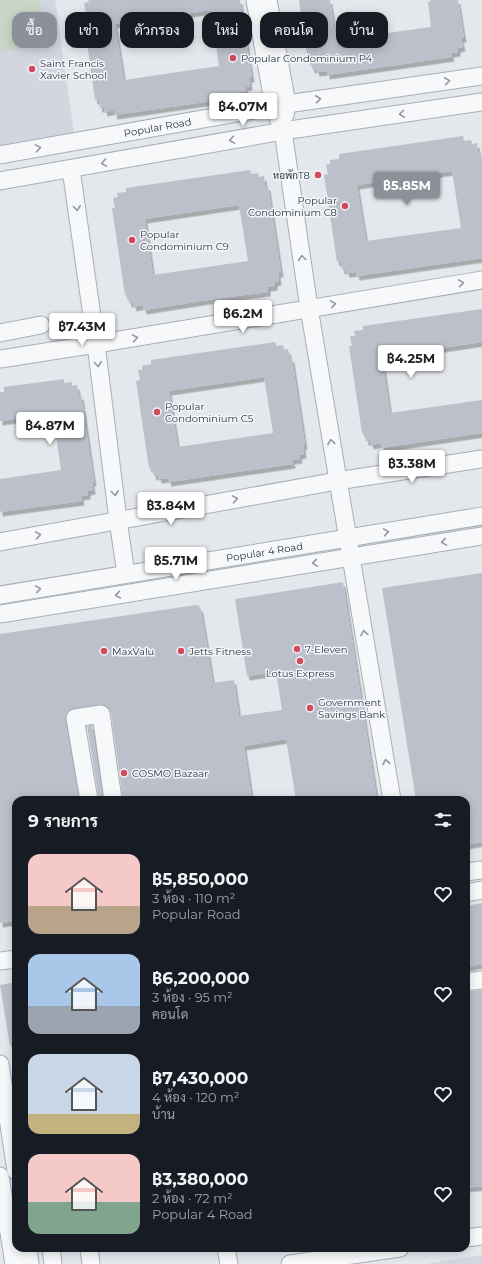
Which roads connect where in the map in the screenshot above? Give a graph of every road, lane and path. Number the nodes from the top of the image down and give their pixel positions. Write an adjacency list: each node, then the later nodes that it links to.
1 (255, 0): 5 (street)
2 (268, 0): 5 (street)
3 (482, 76): 5 (street, Popular Road, one-way to 3)
4 (482, 102): 6 (street, one-way to 6)
5 (280, 106): 6 (street); 7 (street, Popular Road, one-way to 5)
6 (283, 131): 8 (street, one-way to 8); 11 (street, one-way to 6)
7 (0, 155)
8 (71, 169): 9 (street); 14 (street, one-way to 14)
9 (0, 181)
10 (482, 280): 11 (street, one-way to 10)
11 (309, 308): 14 (street, one-way to 11); 17 (street, one-way to 11)
12 (41, 325): 13 (street)
13 (0, 333)
14 (96, 344): 15 (street); 19 (street, one-way to 19)
15 (0, 359)
16 (482, 459): 17 (street)
17 (337, 481): 19 (street, one-way to 17); 21 (street)
18 (482, 516): 21 (street, Popular 4 Road, one-way to 18)
19 (118, 520): 22 (street, one-way to 19); 24 (street)
20 (482, 536): 23 (street, Popular 4 Road, one-way to 23)
21 (348, 538): 23 (street); 24 (street, Popular 4 Road)
22 (0, 542)
23 (351, 557): 26 (street, Popular 4 Road, one-way to 26); 29 (street, one-way to 23)
24 (126, 574): 25 (street, Popular 4 Road, one-way to 24)
25 (0, 595)
26 (0, 614)
27 (87, 796): 28 (street)
28 (112, 796)
29 (391, 796)
30 (482, 870): 31 (street)
31 (470, 872)
32 (482, 890): 33 (street)
33 (470, 892)
34 (12, 960): 35 (street)
35 (0, 961)
36 (482, 980): 37 (street)
37 (470, 982)
38 (0, 1064): 39 (street)
39 (12, 1144)
40 (0, 1176): 43 (street)
41 (482, 1236): 42 (street)
42 (470, 1238)
43 (12, 1251)
44 (12, 1252): 51 (street)
45 (28, 1252): 52 (street)
46 (52, 1252): 53 (street)
47 (90, 1252): 54 (street)
48 (227, 1252): 55 (street)
49 (344, 1252): 50 (street)
50 (330, 1253): 56 (street)
51 (14, 1264)
52 (30, 1264)
53 (54, 1264)
54 (91, 1264)
55 (229, 1264)
56 (290, 1264)

